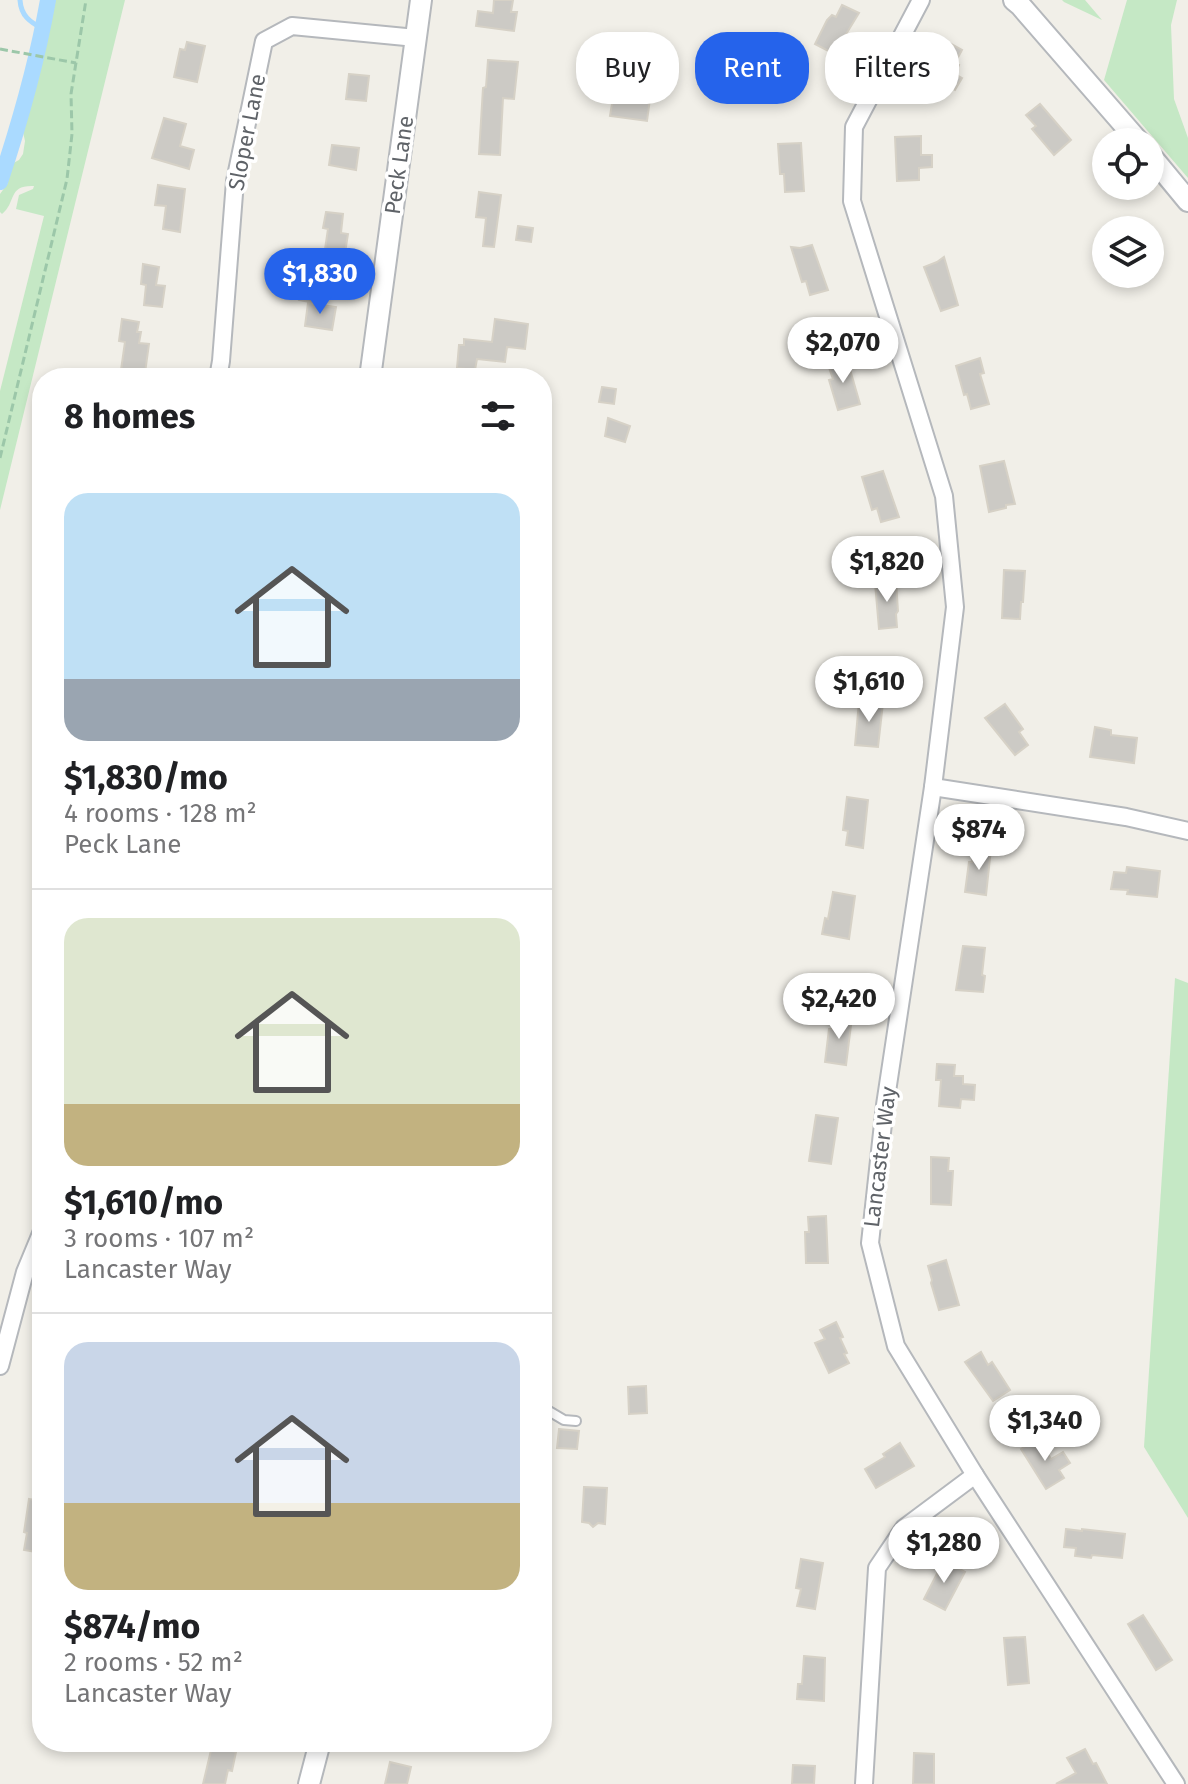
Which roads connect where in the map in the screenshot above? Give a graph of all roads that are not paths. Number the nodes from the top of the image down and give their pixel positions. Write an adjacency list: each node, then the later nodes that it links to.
1 (421, 0): 4 (street, Peck Lane)
2 (921, 0): 10 (street, Lancaster Way)
3 (1014, 0): 5 (street)
4 (416, 38): 8 (street, Sloper Lane); 9 (street, Peck Lane)
5 (1127, 128)
6 (1164, 172): 7 (street)
7 (1188, 201)
8 (220, 368)
9 (371, 368)
10 (933, 787): 11 (street); 16 (street, Lancaster Way)
11 (1188, 831)
12 (32, 1255): 13 (street)
13 (0, 1366)
14 (552, 1413): 15 (lane)
15 (576, 1421)
16 (975, 1475): 19 (street); 20 (street, Lancaster Way)
17 (317, 1752): 18 (street)
18 (309, 1784)
19 (864, 1784)
20 (1176, 1784)

